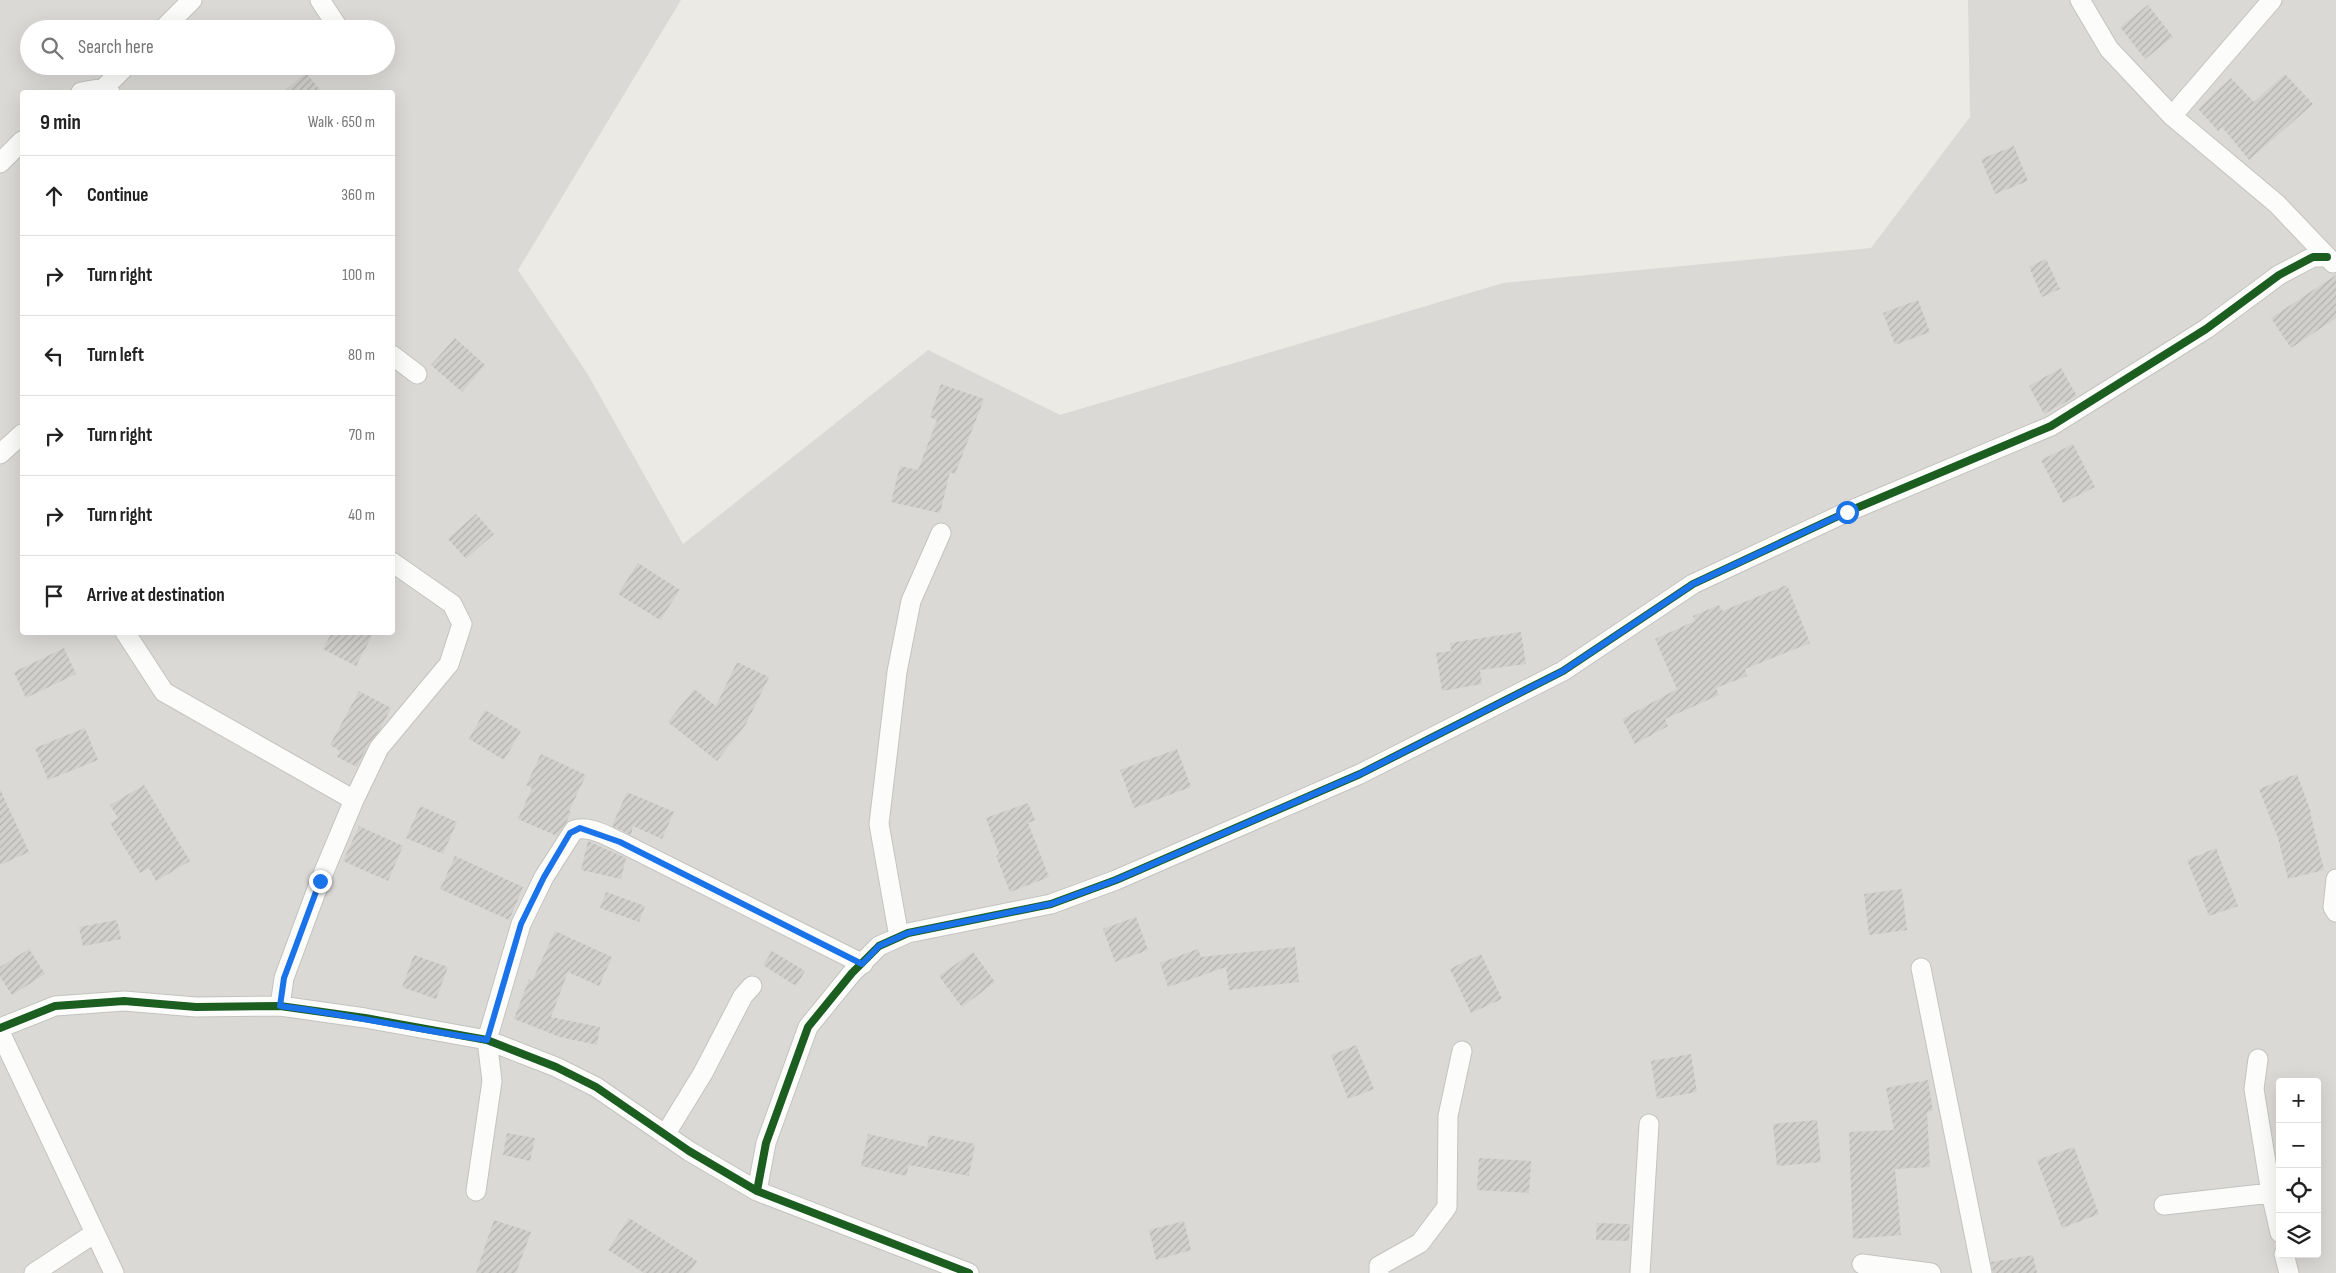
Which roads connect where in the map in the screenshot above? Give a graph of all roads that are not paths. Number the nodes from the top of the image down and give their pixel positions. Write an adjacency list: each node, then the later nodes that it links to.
1 (192, 0): 5 (street)
2 (320, 0): 6 (street)
3 (2080, 0): 9 (street)
4 (2272, 0): 9 (street)
5 (172, 20)
6 (333, 20)
7 (119, 75): 8 (street)
8 (107, 90)
9 (2172, 116): 12 (street)
10 (20, 142): 11 (street)
11 (0, 163)
12 (2332, 261): 23 (street)
13 (395, 357): 14 (street)
14 (417, 374)
15 (20, 436): 16 (street)
16 (0, 454)
17 (941, 533): 23 (street)
18 (395, 564): 20 (street)
19 (127, 635): 20 (street)
20 (354, 800): 27 (street)
21 (2336, 879): 22 (street)
22 (2336, 912)
23 (899, 937): 24 (street)
24 (862, 964): 30 (street); 36 (street)
25 (1921, 968): 49 (street)
26 (752, 986): 34 (street)
27 (280, 1006): 28 (street); 30 (street)
28 (0, 1028)
29 (0, 1032): 40 (street)
30 (487, 1040): 34 (street); 35 (street)
31 (1462, 1051): 46 (street)
32 (2258, 1059): 37 (street)
33 (1649, 1124): 47 (street)
34 (665, 1134): 36 (street)
35 (476, 1191)
36 (757, 1191): 45 (street)
37 (2271, 1193): 38 (street); 39 (street)
38 (2164, 1205)
39 (2276, 1215)
40 (95, 1233): 43 (street); 44 (street)
41 (2285, 1258): 50 (street)
42 (1862, 1264): 48 (street)
43 (34, 1273)
44 (114, 1273)
45 (968, 1273)
46 (1379, 1273)
47 (1640, 1273)
48 (1931, 1273)
49 (1982, 1273)
50 (2289, 1273)

